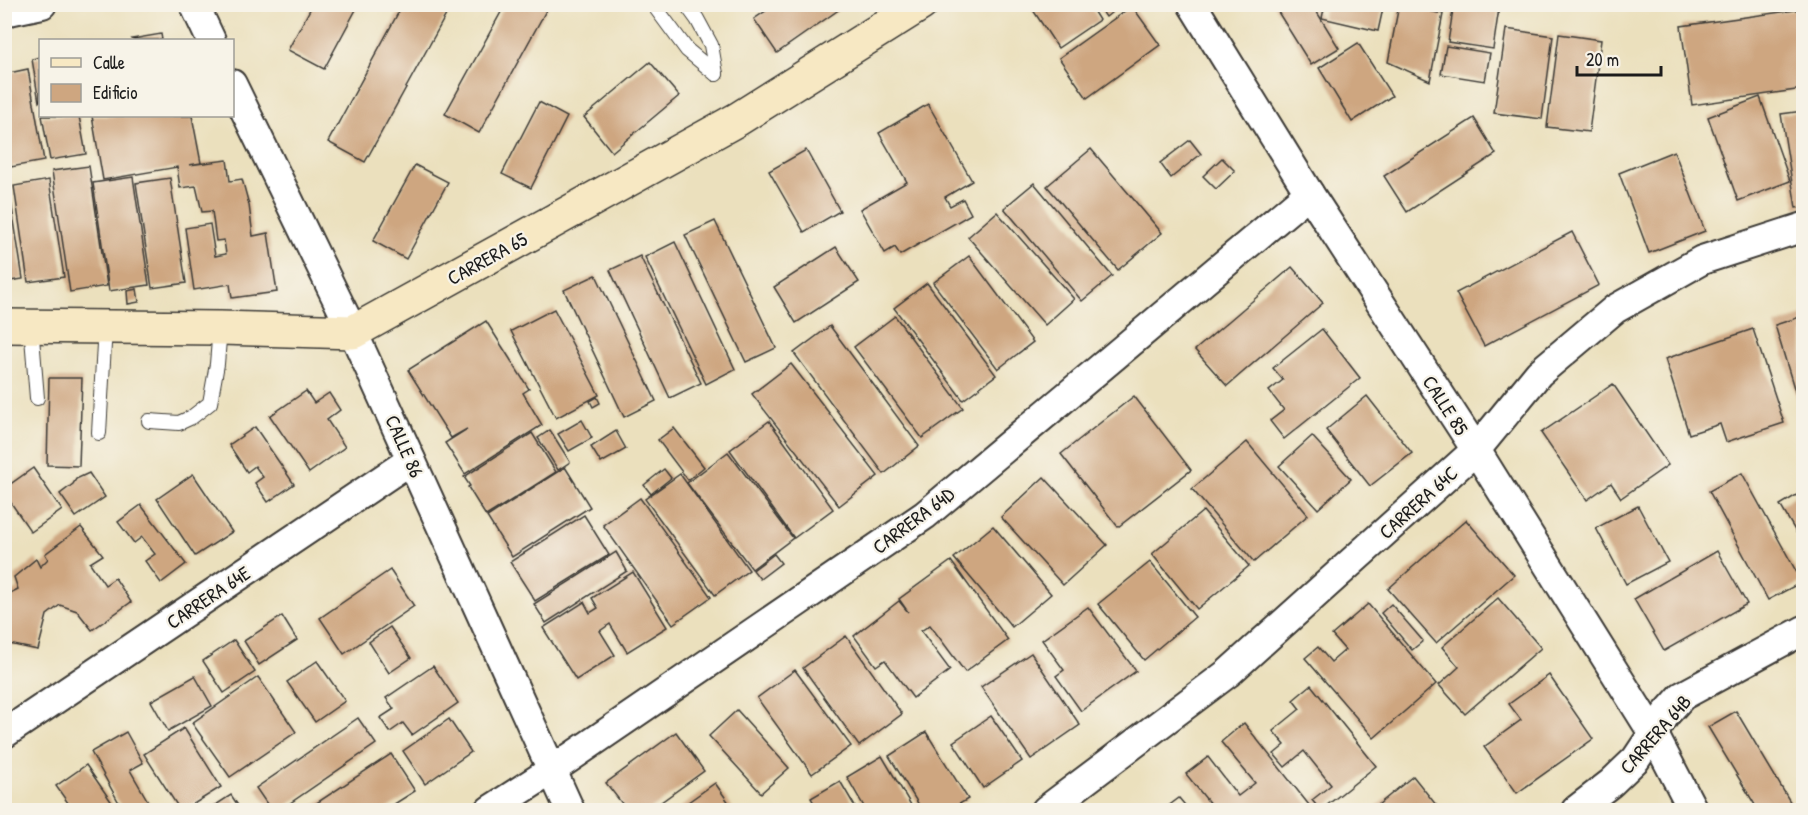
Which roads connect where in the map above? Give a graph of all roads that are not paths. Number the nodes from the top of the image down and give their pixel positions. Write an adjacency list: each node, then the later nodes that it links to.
1 (42, 4): 7 (street)
2 (194, 4): 8 (street)
3 (653, 4): 4 (lane)
4 (686, 4)
5 (921, 4): 15 (street, CARRERA 65)
6 (1192, 4): 10 (street, CALLE 85)
7 (4, 12)
8 (212, 39)
9 (234, 88): 15 (street, CALLE 86)
10 (1309, 193): 19 (street, CALLE 85); 24 (street, CARRERA 64D)
11 (1803, 227): 19 (street, CARRERA 64C)
12 (18, 325): 13 (street); 16 (lane)
13 (105, 326): 14 (street); 18 (lane)
14 (220, 328): 15 (street); 17 (lane)
15 (353, 332): 20 (street, CALLE 86)
16 (37, 398)
17 (149, 421)
18 (99, 433)
19 (1476, 450): 23 (street, CALLE 85); 27 (street, CARRERA 64C)
20 (411, 460): 22 (street, CARRERA 64E); 24 (street, CALLE 86)
21 (1803, 630): 23 (street, CARRERA 64B)
22 (4, 734)
23 (1654, 735): 28 (street, CARRERA 64B); 29 (street, CALLE 85)
24 (552, 770): 25 (street, CARRERA 64D); 26 (street, CALLE 86)
25 (490, 810)
26 (570, 810)
27 (1046, 810)
28 (1576, 810)
29 (1693, 810)

